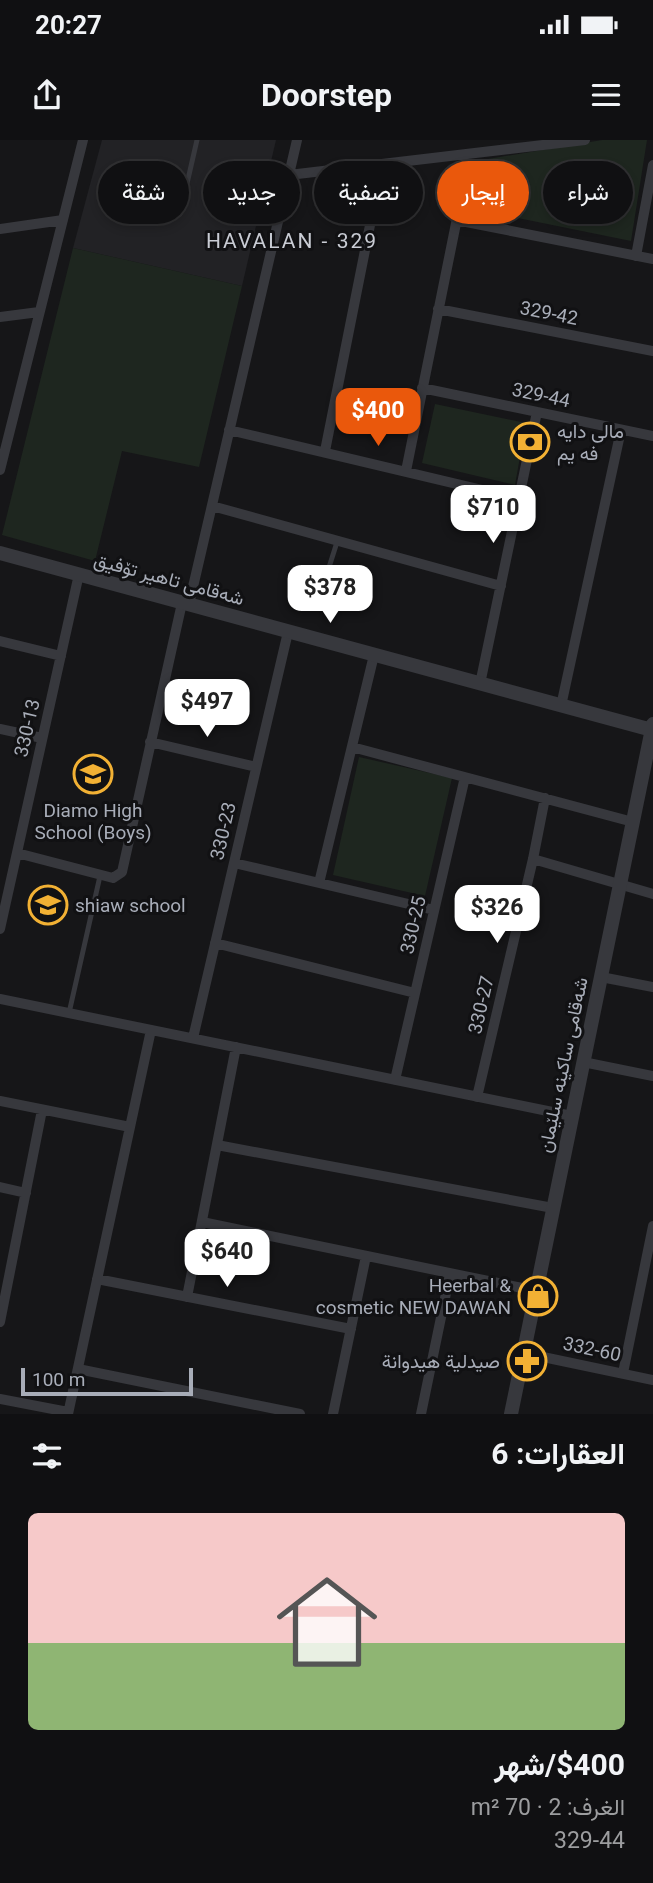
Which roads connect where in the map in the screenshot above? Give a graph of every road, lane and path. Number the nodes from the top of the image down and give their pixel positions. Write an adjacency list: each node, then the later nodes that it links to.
1 (83, 140): 11 (street)
2 (197, 140): 10 (lane)
3 (297, 140): 6 (street)
4 (585, 140): 5 (street)
5 (470, 154): 7 (street); 8 (street)
6 (292, 161)
7 (414, 161)
8 (469, 161)
9 (653, 165): 17 (street)
10 (189, 175)
11 (63, 220): 16 (street); 20 (street)
12 (277, 224): 25 (street)
13 (370, 224): 28 (street)
14 (455, 224): 19 (street)
15 (476, 224): 17 (street)
16 (0, 229)
17 (636, 256): 18 (street)
18 (653, 259)
19 (438, 309): 22 (street, 329-42); 23 (street)
20 (39, 312): 21 (street); 29 (street)
21 (0, 317)
22 (653, 351)
23 (422, 388): 24 (street, 329-44); 30 (street)
24 (537, 412): 26 (street, 329-44); 31 (street)
25 (229, 430): 28 (street); 32 (street)
26 (621, 430): 27 (street, 329-44); 44 (street)
27 (653, 436)
28 (324, 451): 30 (street)
29 (0, 470)
30 (406, 471): 31 (street)
31 (520, 499): 37 (street)
32 (212, 506): 33 (street); 38 (street)
33 (338, 539): 36 (lane); 37 (street)
34 (0, 553): 35 (street, شەقامی تاهیر تۆفیق)
35 (79, 575): 38 (street, شەقامی تاهیر تۆفیق); 42 (street, 330-13)
36 (324, 583)
37 (501, 586): 43 (street)
38 (185, 603): 39 (street, شەقامی تاهیر تۆفیق); 48 (street)
39 (288, 632): 41 (street, شەقامی تاهیر تۆفیق); 50 (street, 330-23)
40 (0, 641): 42 (street)
41 (374, 655): 43 (street, شەقامی تاهیر تۆفیق); 49 (street)
42 (61, 656): 47 (street, 330-13)
43 (480, 684): 44 (street, شەقامی تاهیر تۆفیق)
44 (561, 706): 45 (street, شەقامی تاهیر تۆفیق)
45 (652, 727): 53 (street, شەقامی ساکینە سلێمان)
46 (0, 729): 47 (street)
47 (42, 738): 54 (street, 330-13)
48 (150, 742): 50 (street); 57 (street)
49 (352, 747): 51 (street); 58 (street)
50 (256, 767): 56 (street, 330-23)
51 (465, 777): 52 (street); 61 (street, 330-25)
52 (545, 798): 53 (street); 55 (street, 330-27)
53 (633, 822): 59 (street, شەقامی ساکینە سلێمان)
54 (17, 853): 57 (street); 62 (street, 330-13)
55 (533, 859): 59 (street); 75 (street, 330-27)
56 (234, 863): 58 (street); 63 (street, 330-23)
57 (100, 875): 68 (lane)
58 (319, 883): 61 (street)
59 (620, 886): 60 (street); 64 (street, شەقامی ساکینە سلێمان)
60 (653, 894)
61 (434, 910): 66 (street, 330-25)
62 (0, 929)
63 (215, 943): 66 (street); 70 (street, 330-23)
64 (601, 977): 65 (street); 72 (street, شەقامی ساکینە سلێمان)
65 (653, 987)
66 (415, 993): 74 (street, 330-25)
67 (0, 999): 68 (street)
68 (69, 1013): 69 (street)
69 (151, 1030): 70 (street); 79 (street)
70 (193, 1038): 71 (street)
71 (236, 1047): 74 (street); 80 (street)
72 (583, 1062): 73 (street); 78 (street, شەقامی ساکینە سلێمان)
73 (653, 1076)
74 (395, 1080): 75 (street)
75 (477, 1097): 78 (street)
76 (0, 1101): 77 (street)
77 (42, 1110): 79 (street); 82 (street)
78 (572, 1116): 83 (street, شەقامی ساکینە سلێمان)
79 (130, 1127): 88 (street)
80 (217, 1145): 83 (street); 84 (street)
81 (0, 1187): 82 (street)
82 (26, 1193): 91 (street)
83 (553, 1208): 89 (street, شەقامی ساکینە سلێمان)
84 (202, 1222): 86 (street); 90 (street)
85 (653, 1226): 95 (street)
86 (366, 1255): 87 (street); 92 (street)
87 (450, 1273): 89 (street); 101 (street)
88 (97, 1279): 90 (street); 94 (street)
89 (537, 1291): 93 (street, شەقامی ساکینە سلێمان)
90 (187, 1297): 92 (street)
91 (0, 1322)
92 (351, 1329): 100 (street)
93 (524, 1353): 95 (street, 332-60); 102 (street, شەقامی ساکینە سلێمان)
94 (78, 1369): 98 (street); 99 (street)
95 (623, 1373): 96 (street, 332-60)
96 (653, 1380)
97 (0, 1399): 98 (street)
98 (68, 1413)
99 (300, 1414)
100 (333, 1414)
101 (421, 1414)
102 (511, 1414)

